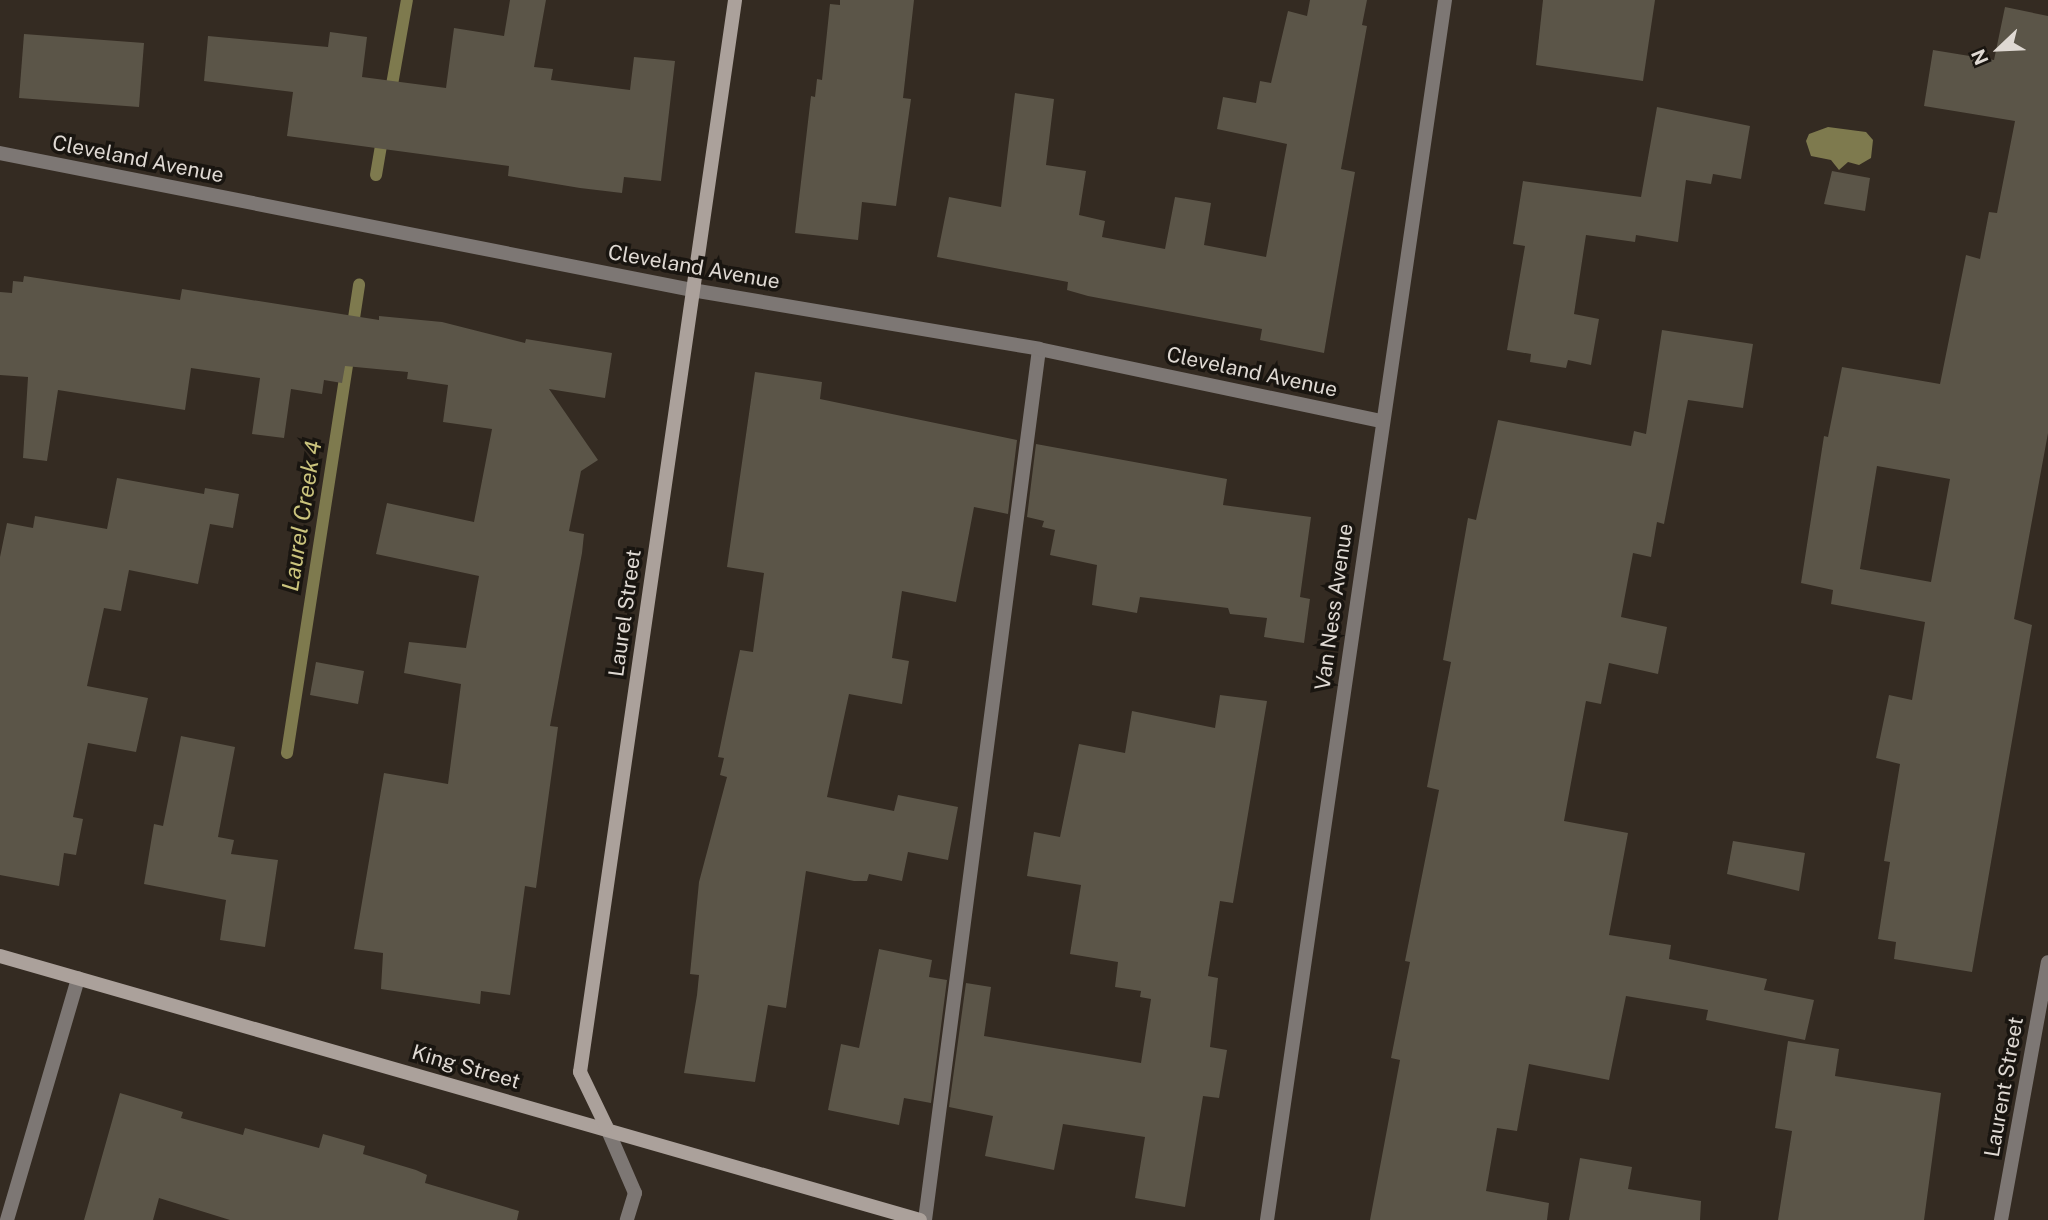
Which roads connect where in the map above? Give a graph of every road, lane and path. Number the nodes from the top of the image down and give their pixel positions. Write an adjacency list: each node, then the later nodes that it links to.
1 (735, 0): 4 (street, Laurel Street)
2 (1445, 0): 6 (street, Van Ness Avenue)
3 (0, 153): 4 (street, Cleveland Avenue)
4 (692, 290): 5 (street, Cleveland Avenue); 10 (street, Laurel Street)
5 (1039, 349): 6 (street, Cleveland Avenue); 14 (street)
6 (1382, 421): 15 (street, Van Ness Avenue)
7 (0, 956): 9 (street, King Street)
8 (2048, 962): 16 (street, Laurent Street)
9 (78, 978): 10 (street, King Street); 11 (street)
10 (606, 1126): 12 (street, Laurel Street); 13 (street, King Street)
11 (7, 1220)
12 (627, 1220)
13 (920, 1220)
14 (925, 1220)
15 (1267, 1220)
16 (2001, 1220)

